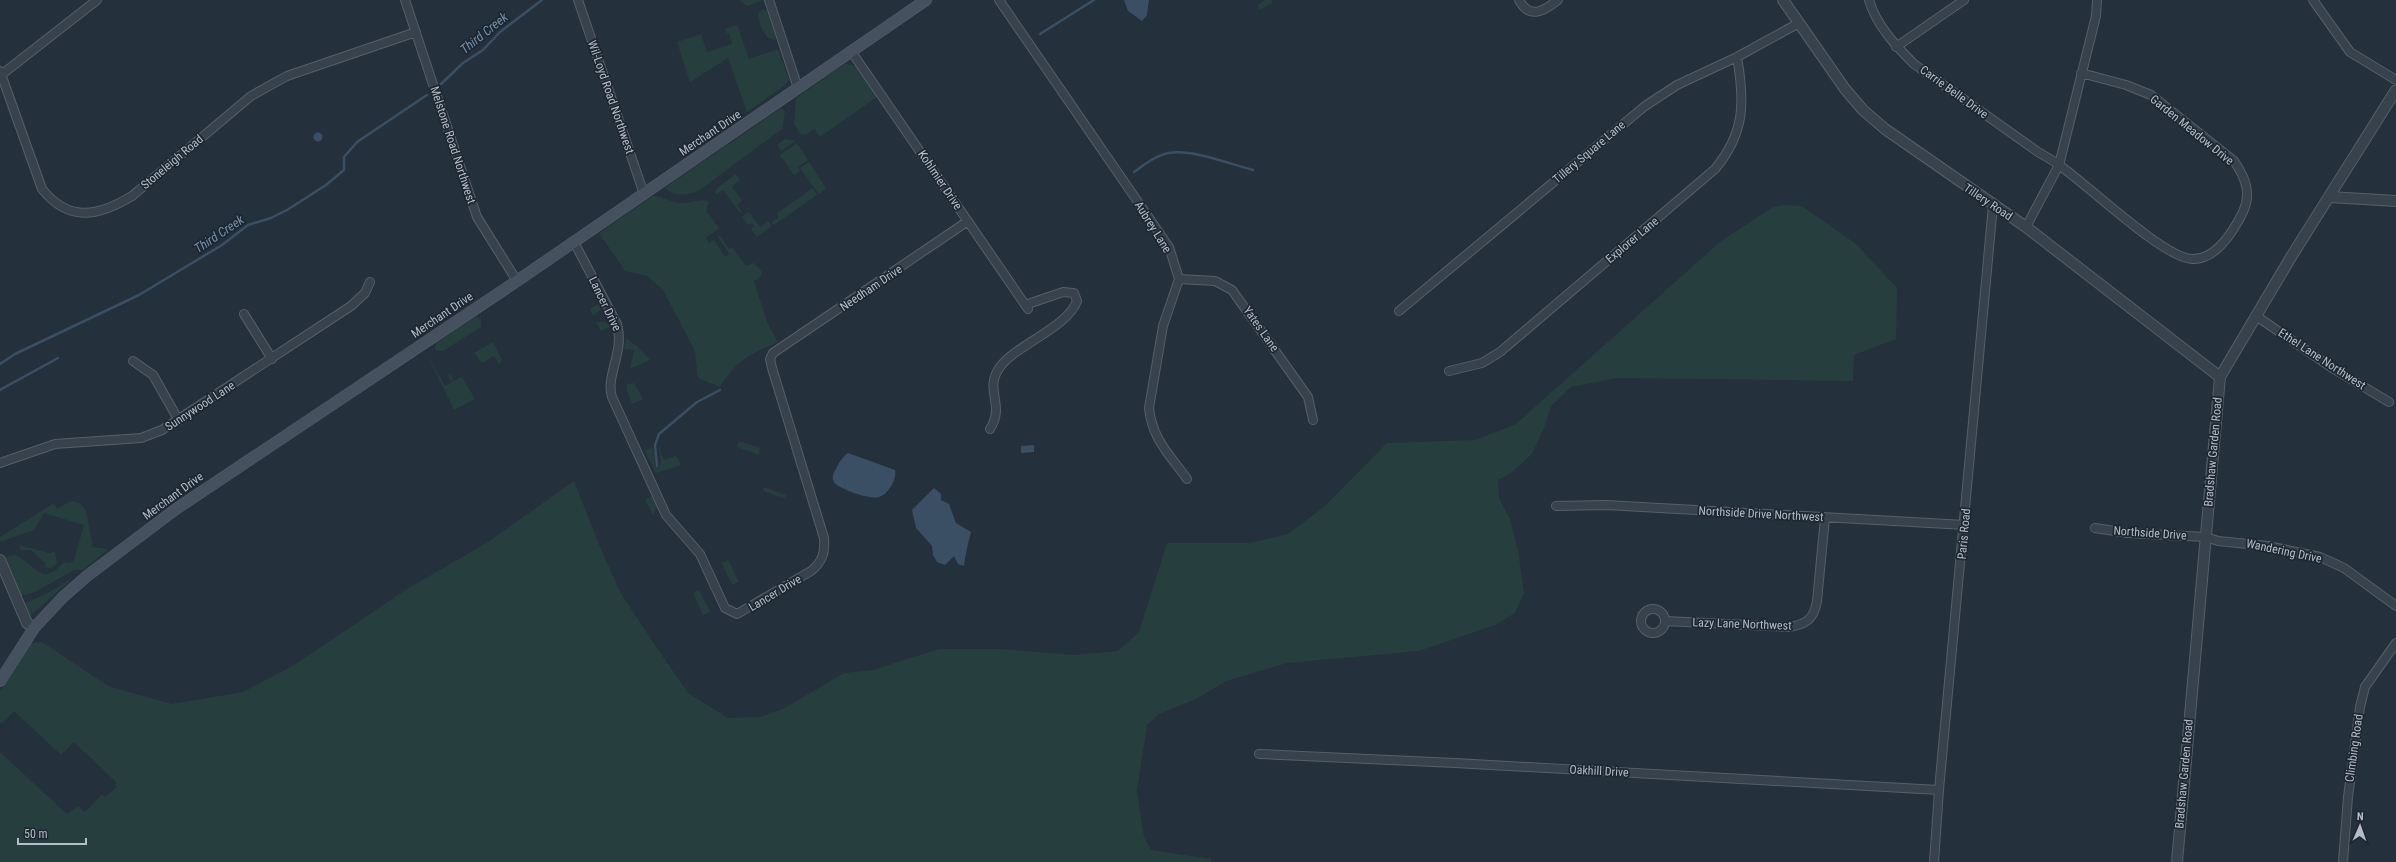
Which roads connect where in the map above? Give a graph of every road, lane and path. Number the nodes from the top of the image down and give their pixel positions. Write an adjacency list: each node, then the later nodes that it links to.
1 (97, 0): 19 (street)
2 (405, 0): 15 (street, Melstone Road Northwest)
3 (578, 0): 25 (street, Wil-Loyd Road Northwest)
4 (769, 0): 22 (street)
5 (926, 0): 17 (main road, Merchant Drive)
6 (999, 0): 32 (street, Aubrey Lane)
7 (1519, 0): 8 (street)
8 (1558, 0)
9 (1783, 0): 14 (street, Tillery Road)
10 (1870, 0): 16 (street, Carrie Belle Drive)
11 (1964, 0): 16 (street)
12 (2097, 0): 20 (street)
13 (2313, 0): 21 (street)
14 (1799, 23): 18 (street, Tillery Square Lane); 28 (street, Tillery Road)
15 (416, 32): 19 (street, Stoneleigh Road); 34 (street, Melstone Road Northwest)
16 (1896, 46): 24 (street, Carrie Belle Drive)
17 (851, 51): 22 (main road, Merchant Drive); 29 (street, Kohlmier Drive)
18 (1737, 57): 35 (street, Tillery Square Lane); 41 (street, Explorer Lane)
19 (1, 73)
20 (2081, 73): 24 (street); 24 (street, Garden Meadow Drive)
21 (2396, 80)
22 (798, 88): 25 (main road, Merchant Drive)
23 (2396, 90): 26 (street, Bradshaw Garden Road)
24 (2060, 165): 30 (street)
25 (644, 194): 31 (main road, Merchant Drive)
26 (2330, 197): 27 (street); 37 (street, Bradshaw Garden Road)
27 (2396, 201)
28 (1993, 205): 30 (street, Tillery Road); 51 (street, Paris Road)
29 (968, 221): 38 (street, Needham Drive); 46 (street, Kohlmier Drive)
30 (2026, 227): 42 (street, Tillery Road)
31 (574, 242): 34 (main road, Merchant Drive); 38 (street, Lancer Drive)
32 (1179, 279): 44 (street, Yates Lane); 48 (street)
33 (370, 282): 39 (street, Sunnywood Lane)
34 (517, 282): 57 (main road, Merchant Drive)
35 (1399, 311)
36 (244, 314): 39 (street)
37 (2256, 316): 42 (street, Bradshaw Garden Road); 43 (street, Ethel Lane Northwest)
38 (773, 353)
39 (272, 359): 45 (street, Sunnywood Lane)
40 (134, 361): 45 (street)
41 (1449, 371)
42 (2220, 377): 53 (street, Bradshaw Garden Road)
43 (2389, 402)
44 (1313, 420)
45 (179, 421): 47 (street, Sunnywood Lane)
46 (990, 429)
47 (0, 463)
48 (1187, 479)
49 (1556, 506): 50 (street, Northside Drive Northwest)
50 (1824, 518): 51 (street, Northside Drive Northwest); 56 (street, Lazy Lane Northwest)
51 (1965, 525): 61 (street, Paris Road)
52 (2095, 528): 53 (street, Northside Drive)
53 (2206, 537): 55 (street, Wandering Drive); 63 (street, Bradshaw Garden Road)
54 (0, 560): 57 (street)
55 (2396, 606)
56 (1665, 621)
57 (34, 628): 59 (main road, Merchant Drive)
58 (2396, 643): 64 (street, Climbing Road)
59 (0, 681)
60 (1259, 754): 61 (street, Oakhill Drive)
61 (1939, 790): 62 (street, Paris Road)
62 (1934, 862)
63 (2177, 862)
64 (2343, 862)

